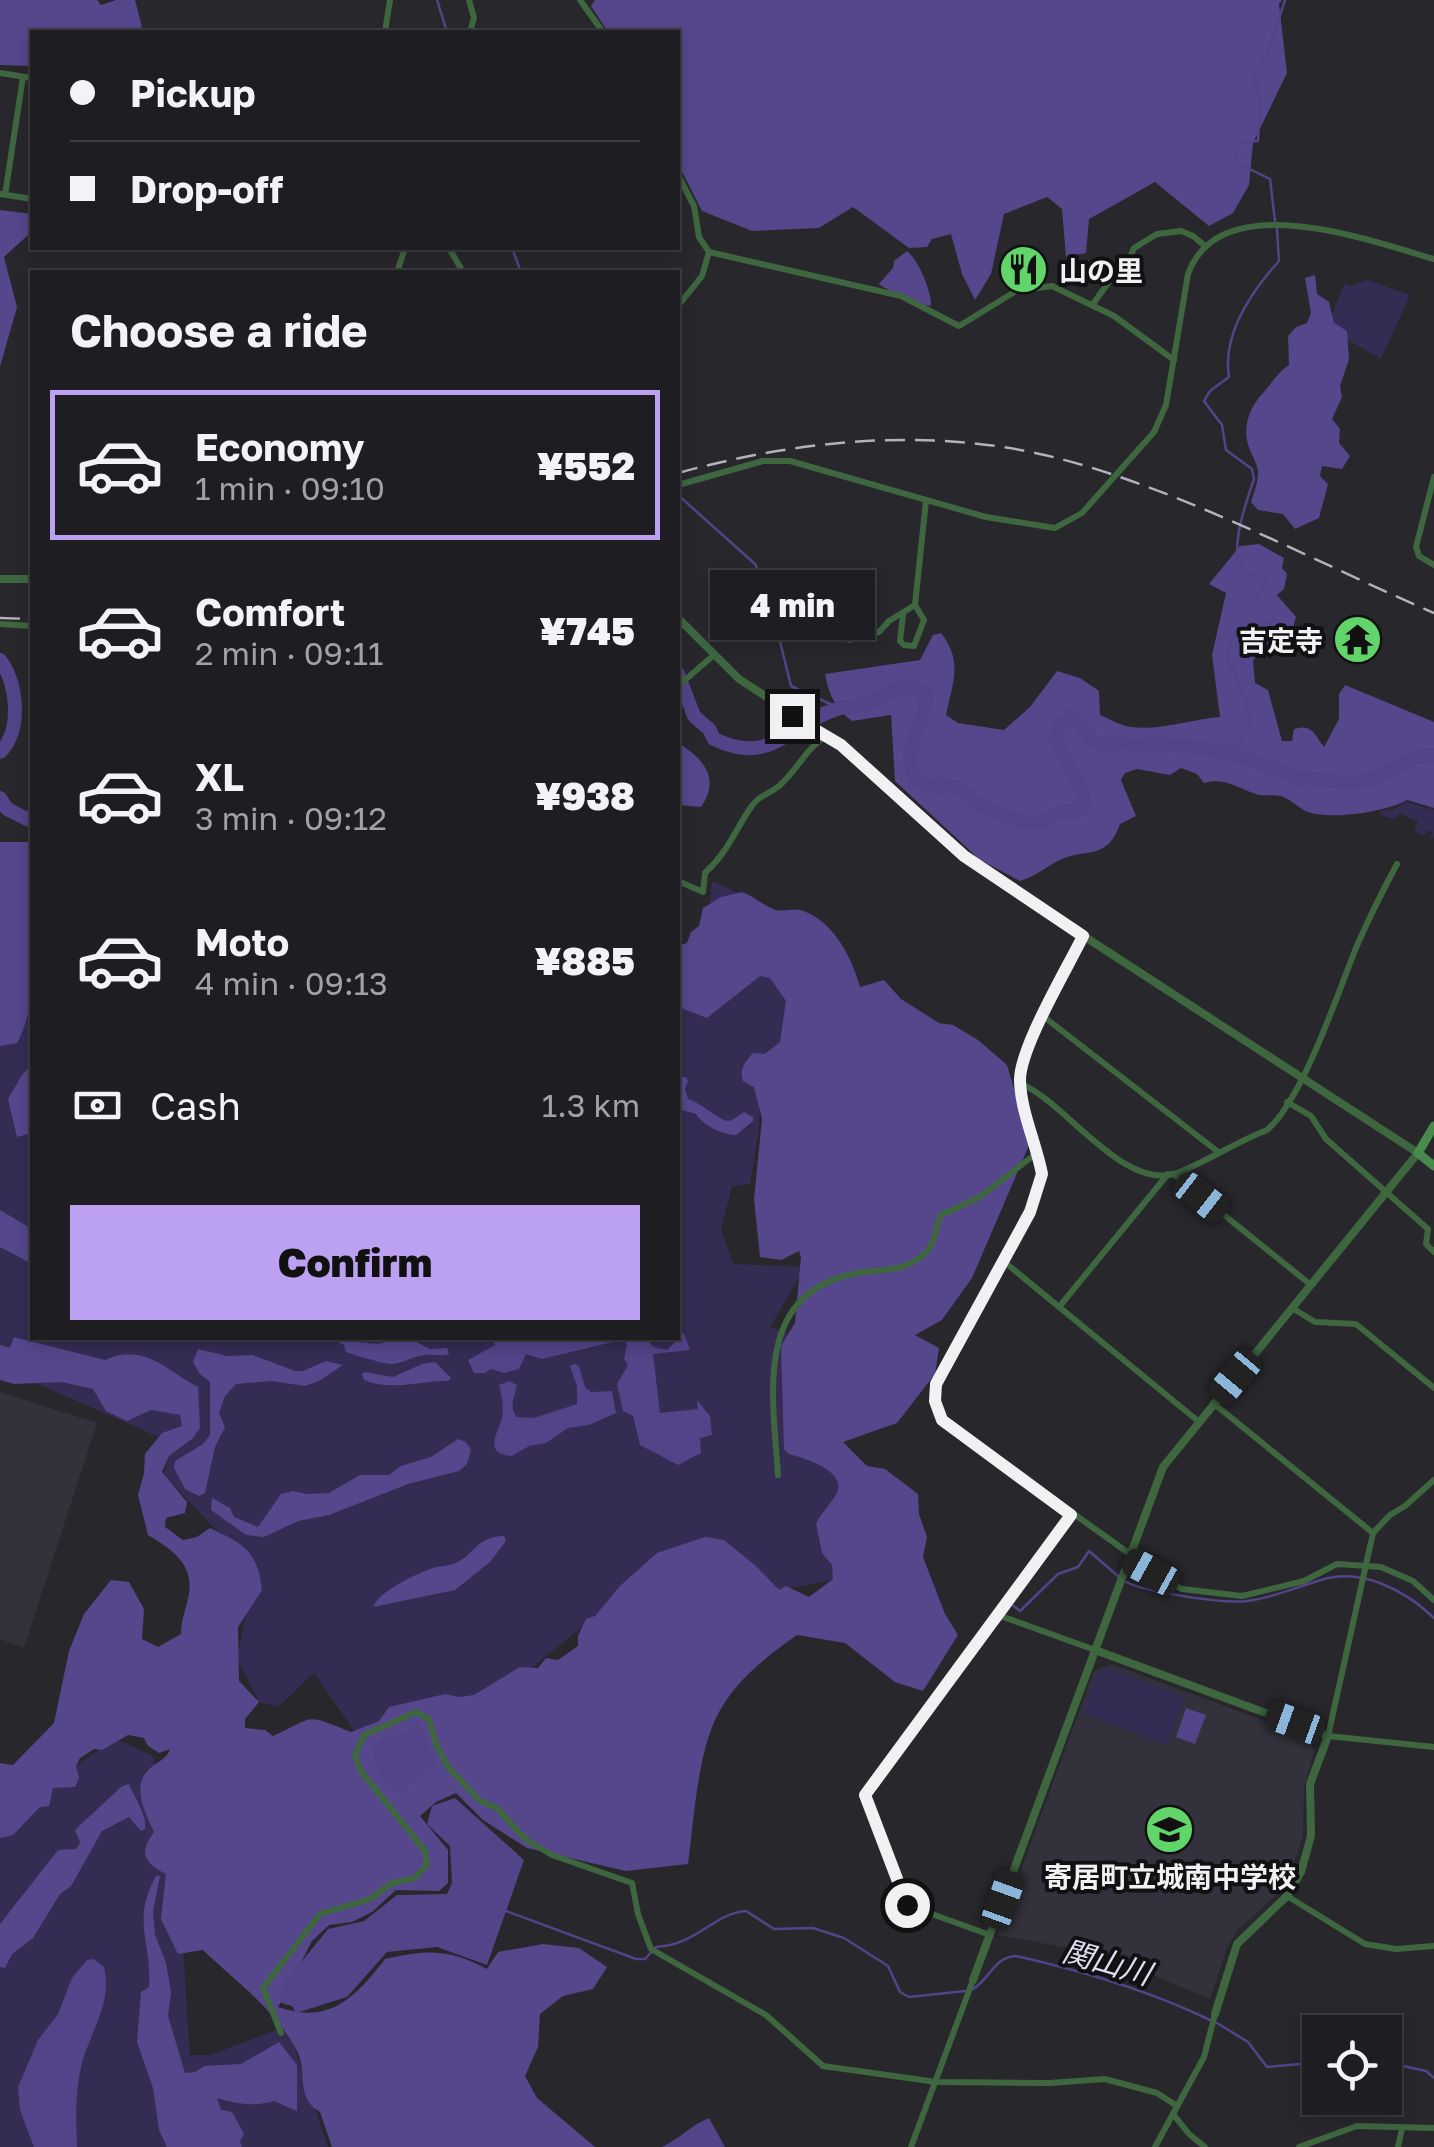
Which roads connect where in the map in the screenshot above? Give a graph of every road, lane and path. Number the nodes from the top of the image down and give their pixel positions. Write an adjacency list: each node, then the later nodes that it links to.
1 (390, 0): 4 (street)
2 (469, 0): 5 (street)
3 (580, 0): 6 (street)
4 (385, 30)
5 (471, 30)
6 (602, 30)
7 (0, 73): 8 (street)
8 (23, 77): 9 (street); 11 (street)
9 (30, 78)
10 (680, 179): 14 (street)
11 (2, 194): 12 (street)
12 (30, 199)
13 (1204, 246): 15 (street); 17 (street); 18 (street)
14 (708, 252): 16 (street); 17 (street)
15 (1434, 260)
16 (680, 304)
17 (1092, 304): 18 (street)
18 (1174, 360): 21 (street)
19 (1434, 477): 22 (street)
20 (680, 485): 21 (street)
21 (926, 501): 25 (street)
22 (1434, 565)
23 (30, 578): 24 (street)
24 (0, 579)
25 (915, 605): 26 (street); 26 (street)
26 (903, 615): 30 (street)
27 (680, 620): 31 (street)
28 (0, 624): 29 (street)
29 (30, 626)
30 (849, 640)
31 (714, 656): 32 (street); 33 (street)
32 (680, 684)
33 (826, 735): 35 (street); 36 (street)
34 (1397, 864): 38 (street)
35 (680, 883)
36 (1083, 936): 37 (street); 38 (street)
37 (1043, 1017): 39 (street); 42 (street)
38 (1302, 1077): 40 (street); 44 (street)
39 (1020, 1084): 43 (street); 46 (street)
40 (1287, 1102): 42 (street); 47 (street)
41 (1434, 1126): 44 (main road)
42 (1216, 1151): 46 (street)
43 (1038, 1152): 49 (street); 56 (street)
44 (1418, 1153): 45 (main road); 47 (street)
45 (1434, 1166)
46 (1170, 1174): 50 (street); 51 (street)
47 (1387, 1192): 48 (street); 50 (street)
48 (1434, 1252)
49 (1002, 1260): 51 (street); 58 (street)
50 (1311, 1284): 52 (street)
51 (1058, 1306): 55 (street)
52 (1292, 1308): 53 (street); 54 (street)
53 (1434, 1388)
54 (1213, 1403): 55 (street); 59 (street)
55 (1198, 1421): 60 (street)
56 (778, 1475)
57 (1434, 1480): 59 (street)
58 (1071, 1515): 60 (street); 63 (street)
59 (1373, 1533): 61 (street)
60 (1129, 1557): 61 (street); 64 (street)
61 (1365, 1565): 62 (street); 65 (street)
62 (1434, 1600)
63 (998, 1616): 64 (street); 68 (street)
64 (1094, 1650): 65 (street); 68 (street)
65 (1328, 1736): 66 (street); 67 (street)
66 (1434, 1747)
67 (1287, 1896): 69 (street); 71 (street)
68 (990, 1936): 70 (street)
69 (1434, 1946)
70 (973, 1980): 73 (street)
71 (1215, 2014): 74 (street)
72 (281, 2033): 73 (street)
73 (936, 2082): 74 (street); 77 (street)
74 (1175, 2110): 78 (street); 79 (street)
75 (1402, 2128): 76 (street); 80 (street); 81 (street)
76 (1434, 2128)
77 (910, 2147)
78 (1155, 2147)
79 (1205, 2147)
80 (1299, 2147)
81 (1398, 2147)

